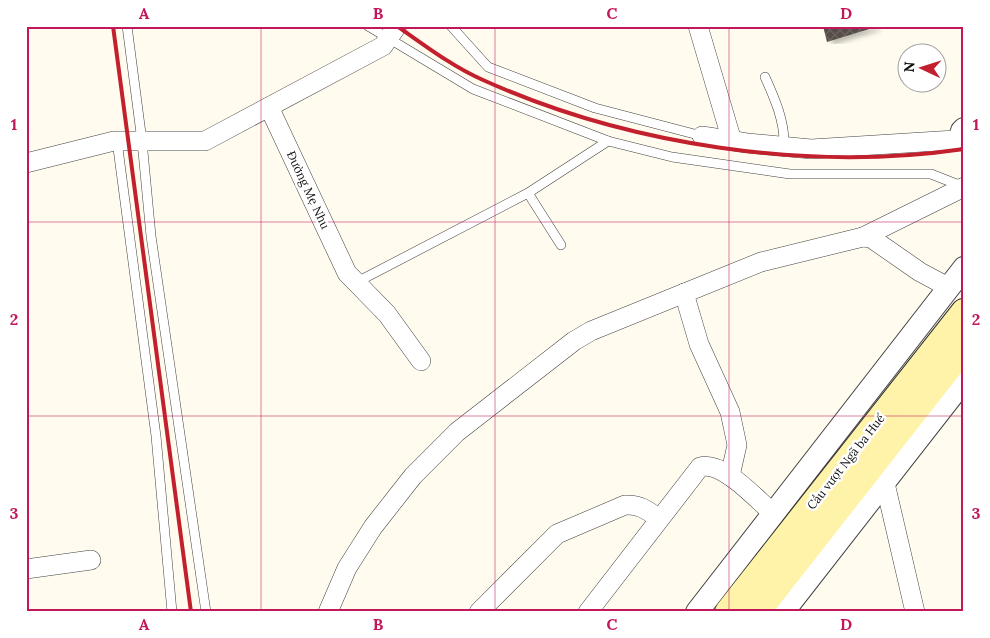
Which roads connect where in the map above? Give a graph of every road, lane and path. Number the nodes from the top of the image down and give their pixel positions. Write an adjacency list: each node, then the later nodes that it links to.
1 (128, 26): 11 (lane)
2 (368, 26): 5 (lane)
3 (451, 26): 9 (lane)
4 (698, 26): 13 (street)
5 (390, 37): 7 (street); 12 (lane)
6 (765, 77): 14 (lane)
7 (269, 107): 11 (street); 21 (street, Đường Mẹ Nhu)
8 (963, 130): 14 (street)
9 (702, 136): 13 (street)
10 (117, 141): 11 (street); 15 (street); 34 (lane)
11 (142, 141): 35 (lane)
12 (608, 141): 16 (lane); 17 (lane)
13 (732, 141): 14 (street)
14 (784, 146)
15 (26, 163)
16 (964, 187): 18 (street)
17 (528, 193): 19 (lane); 21 (lane)
18 (863, 237): 22 (street); 23 (street)
19 (561, 245)
20 (964, 268): 22 (street)
21 (352, 278): 26 (street, Đường Mẹ Nhu)
22 (948, 287): 30 (street)
23 (684, 293): 28 (street); 36 (street)
24 (964, 312): 40 (main road, Cầu vượt Ngã ba Huế)
25 (964, 348): 41 (main road, Cầu vượt Ngã ba Huế)
26 (421, 361)
27 (964, 380): 29 (street)
28 (730, 476): 30 (street); 31 (street)
29 (884, 479): 42 (street); 43 (street)
30 (773, 513): 39 (street)
31 (658, 518): 37 (street); 38 (street)
32 (91, 560): 33 (street)
33 (26, 569)
34 (172, 612)
35 (206, 612)
36 (328, 612)
37 (479, 612)
38 (588, 612)
39 (697, 612)
40 (728, 612)
41 (756, 612)
42 (783, 612)
43 (915, 612)

